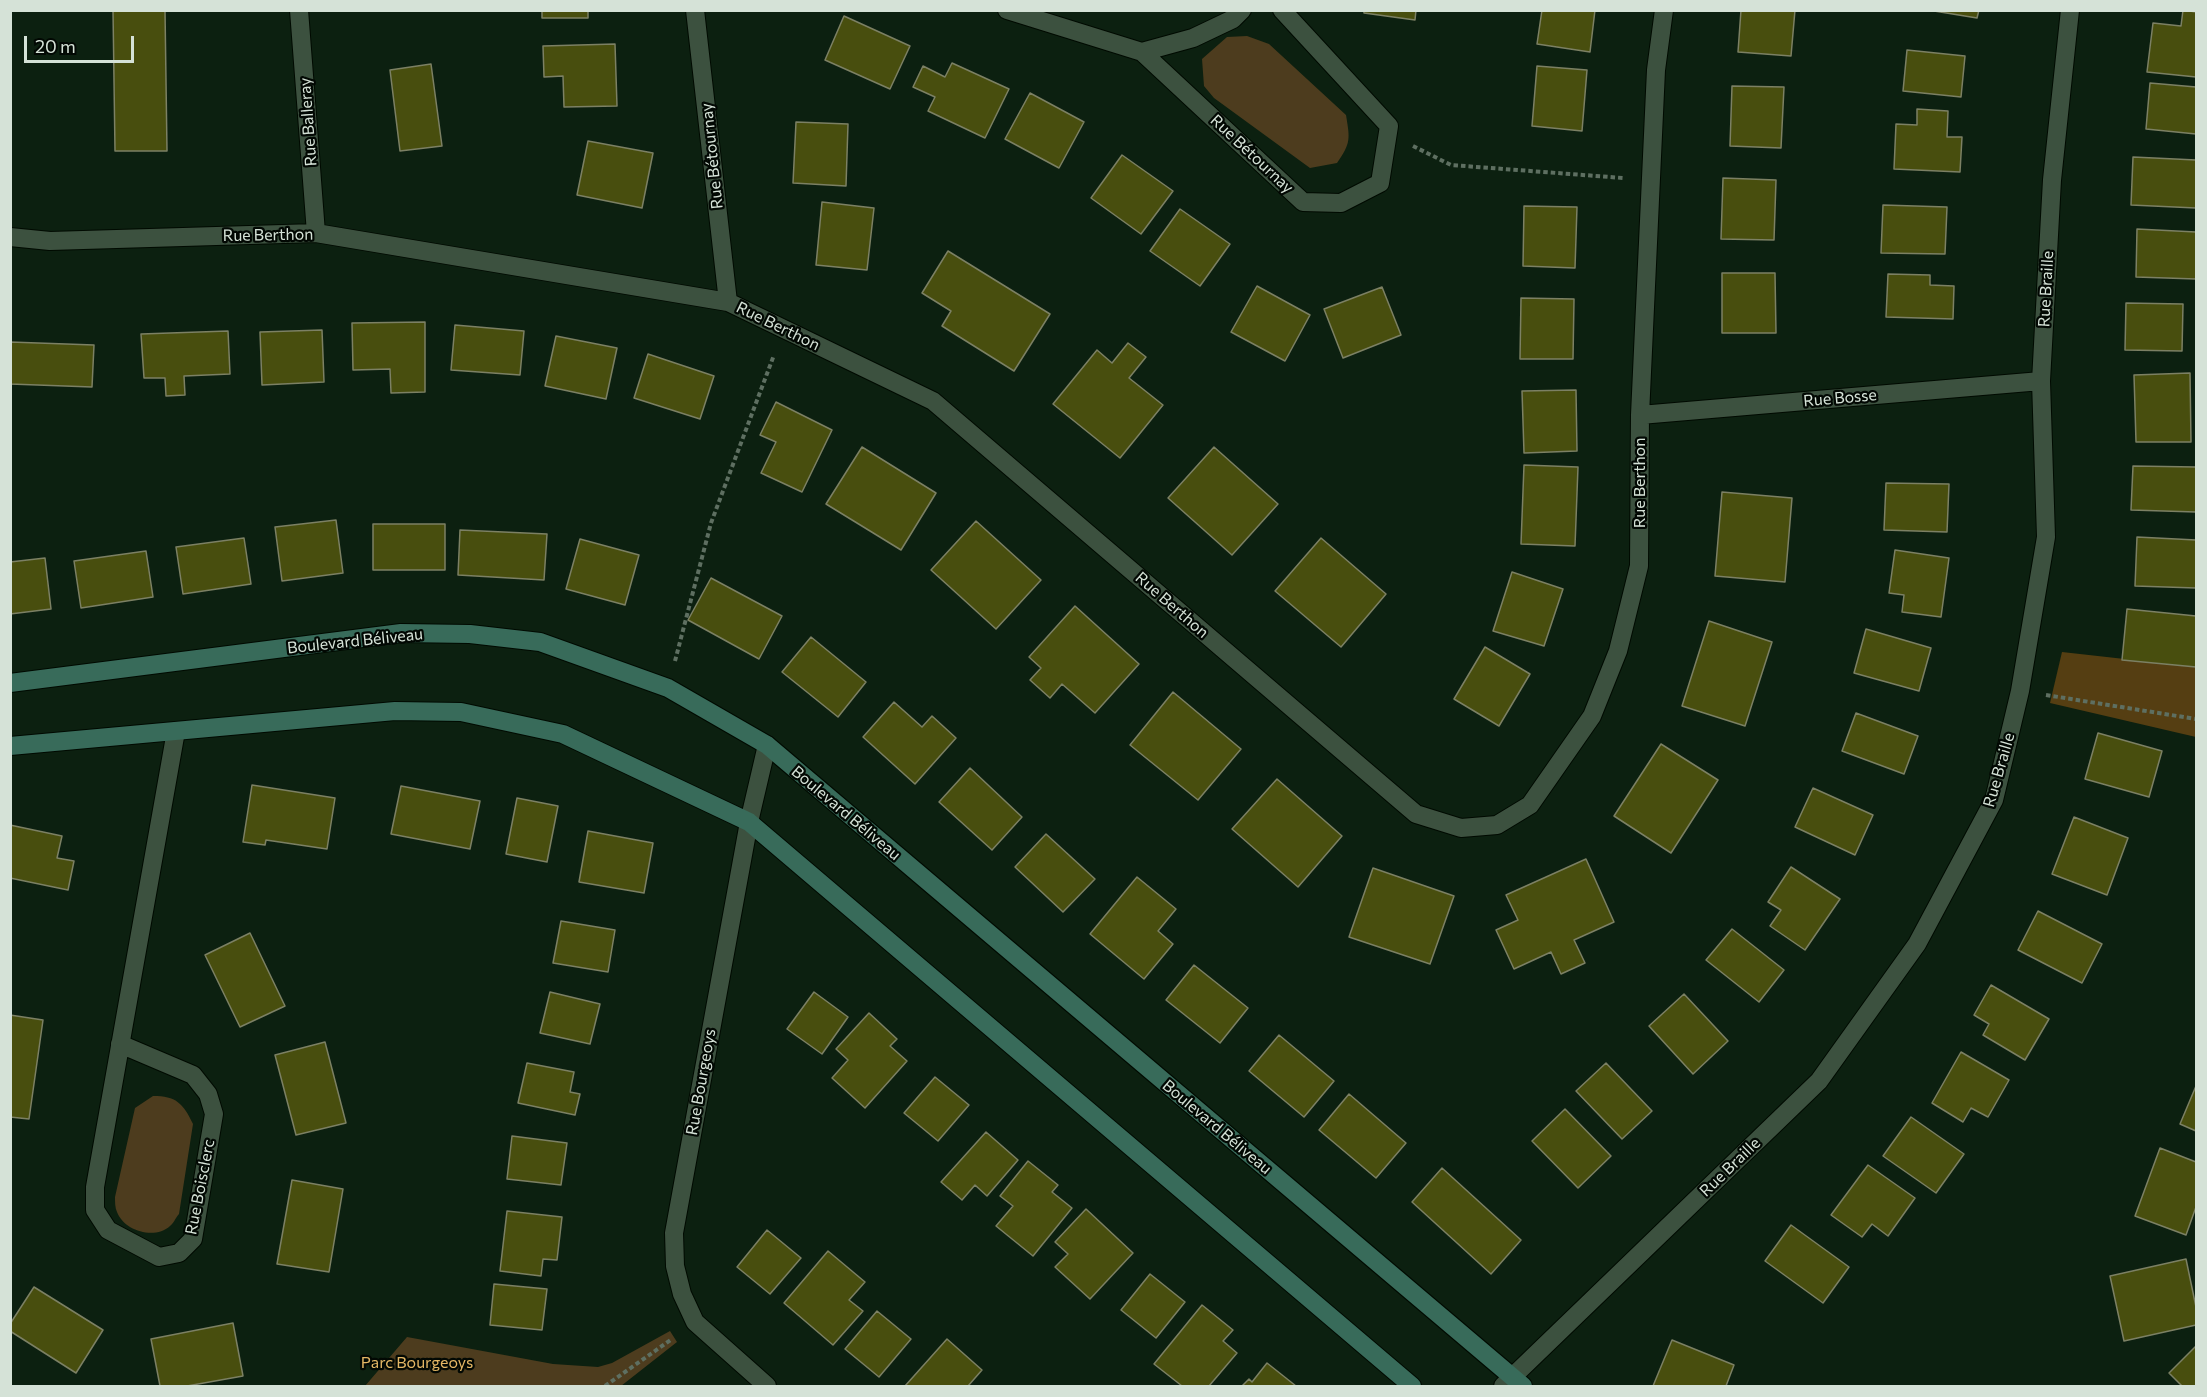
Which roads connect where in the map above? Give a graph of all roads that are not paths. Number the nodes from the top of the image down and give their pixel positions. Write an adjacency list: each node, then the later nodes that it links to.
1 (299, 10): 9 (street, Rue Balleray)
2 (695, 10): 11 (street, Rue Bétournay)
3 (1007, 10): 8 (street, Rue Bétournay)
4 (1242, 10): 8 (street)
5 (1282, 10): 8 (street, Rue Bétournay)
6 (1664, 10): 13 (street, Rue Berthon)
7 (2070, 10): 12 (street, Rue Braille)
8 (1142, 52)
9 (316, 232): 10 (street, Rue Berthon); 11 (street, Rue Berthon)
10 (10, 237)
11 (728, 302): 13 (street, Rue Berthon)
12 (2041, 381): 13 (street, Rue Bosse); 20 (street, Rue Braille)
13 (1640, 415)
14 (10, 682): 16 (street, Boulevard Béliveau)
15 (176, 731): 17 (street); 18 (street); 19 (street, Rue Boisclerc)
16 (767, 745): 18 (street, Rue Bourgeoys); 20 (street, Boulevard Béliveau)
17 (10, 746)
18 (749, 822): 21 (street, Rue Bourgeoys); 22 (street)
19 (120, 1044): 19 (street, Rue Boisclerc)
20 (1513, 1384)
21 (767, 1386)
22 (1412, 1386)

